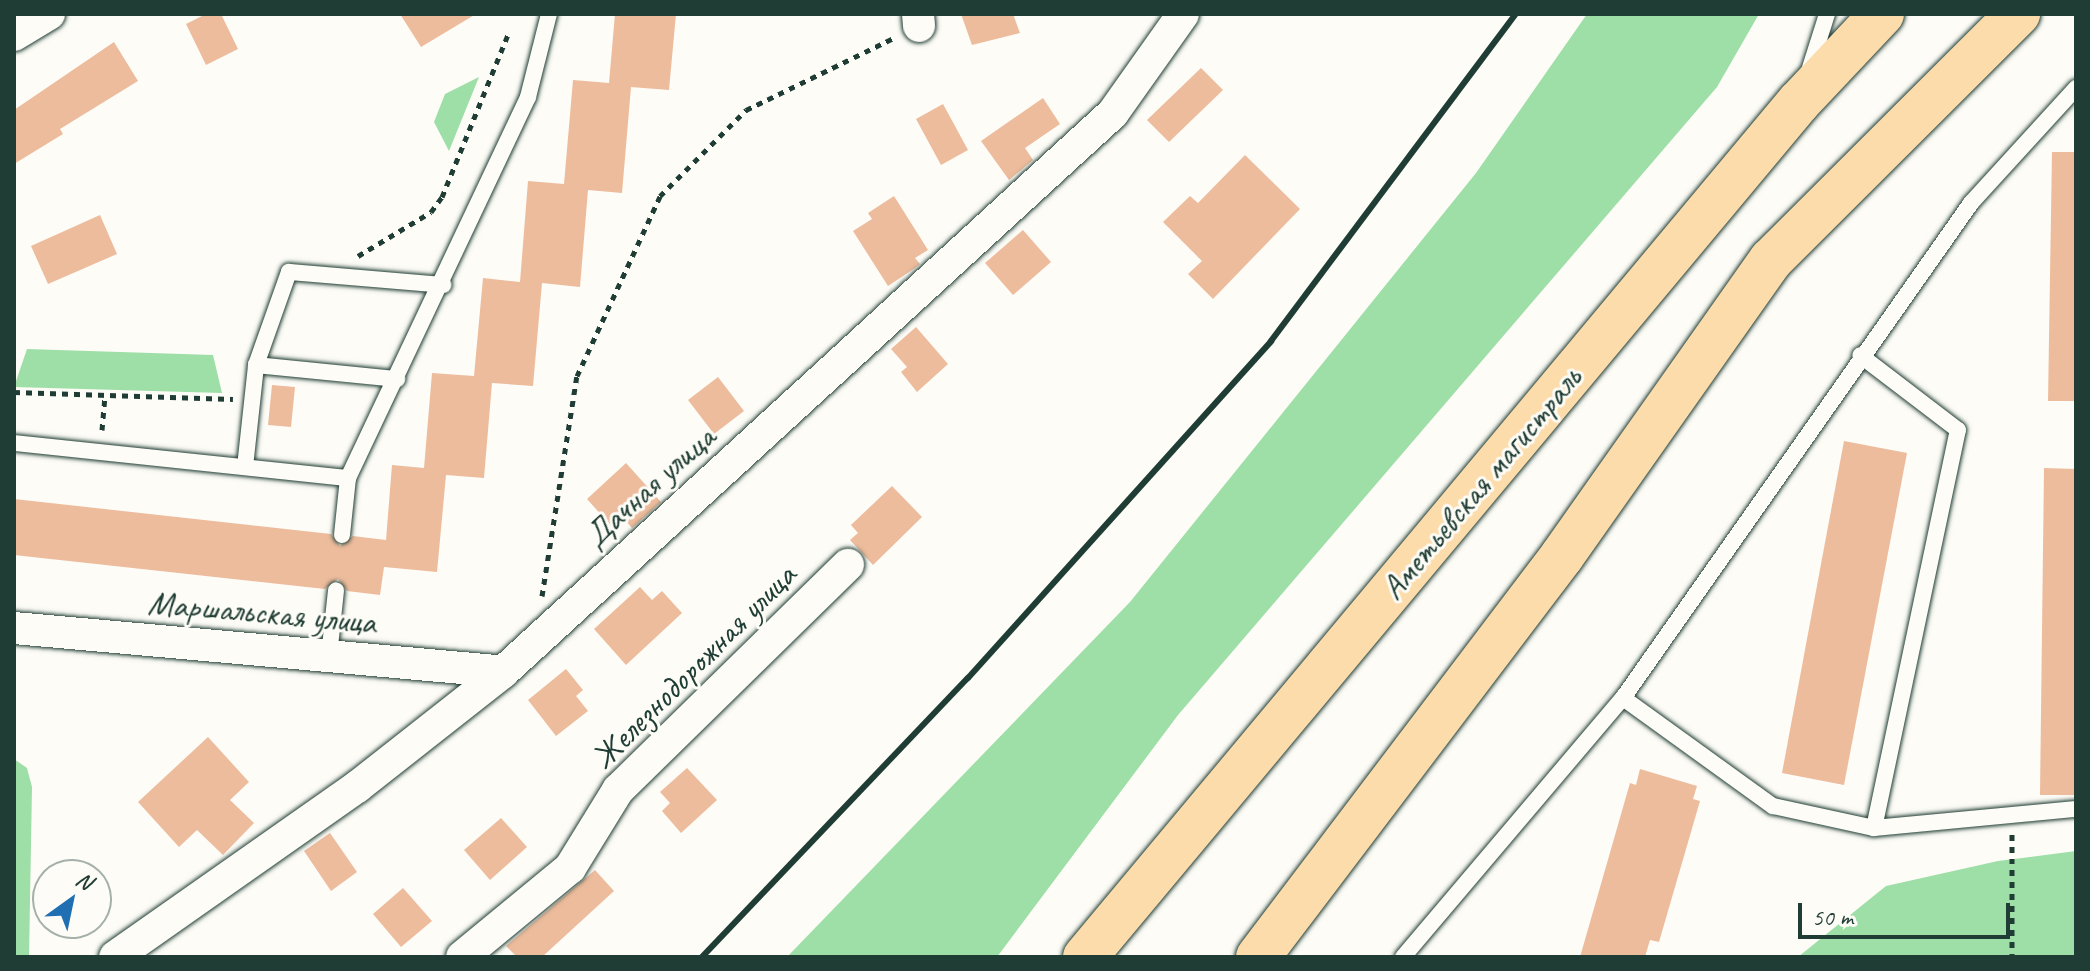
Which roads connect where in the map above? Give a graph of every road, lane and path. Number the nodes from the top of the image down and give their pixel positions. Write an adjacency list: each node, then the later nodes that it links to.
1 (49, 14): 9 (street)
2 (549, 14): 13 (lane)
3 (1183, 14): 28 (street, Дачная улица)
4 (1827, 14): 11 (lane)
5 (1882, 14): 11 (main road, Аметьевская магистраль)
6 (2018, 14): 38 (main road)
7 (918, 20): 28 (path)
8 (509, 32): 12 (path)
9 (14, 35)
10 (2076, 88): 14 (lane)
11 (1799, 102): 37 (main road, Аметьевская магистраль)
12 (326, 275): 13 (lane); 15 (lane)
13 (443, 285): 16 (lane)
14 (1860, 355): 31 (lane); 34 (lane)
15 (256, 365): 16 (lane); 19 (lane)
16 (397, 379): 23 (lane)
17 (14, 392): 18 (path)
18 (105, 395): 19 (path); 21 (path)
19 (252, 400): 22 (lane)
20 (14, 443): 21 (lane)
21 (100, 452): 22 (lane)
22 (245, 467): 23 (lane)
23 (348, 478): 24 (lane)
24 (342, 535)
25 (848, 565): 36 (street, Железнодорожная улица)
26 (336, 590): 29 (lane)
27 (14, 628): 29 (street, Маршальская улица)
28 (534, 643): 30 (street, Дачная улица)
29 (329, 656): 30 (street, Маршальская улица)
30 (503, 672): 35 (street, Дачная улица)
31 (1623, 698): 34 (lane); 39 (lane)
32 (2076, 809): 33 (lane)
33 (2012, 818): 34 (lane); 40 (path)
34 (1874, 828)
35 (115, 957)
36 (462, 957)
37 (1085, 957)
38 (1258, 957)
39 (1403, 957)
40 (2012, 957)

